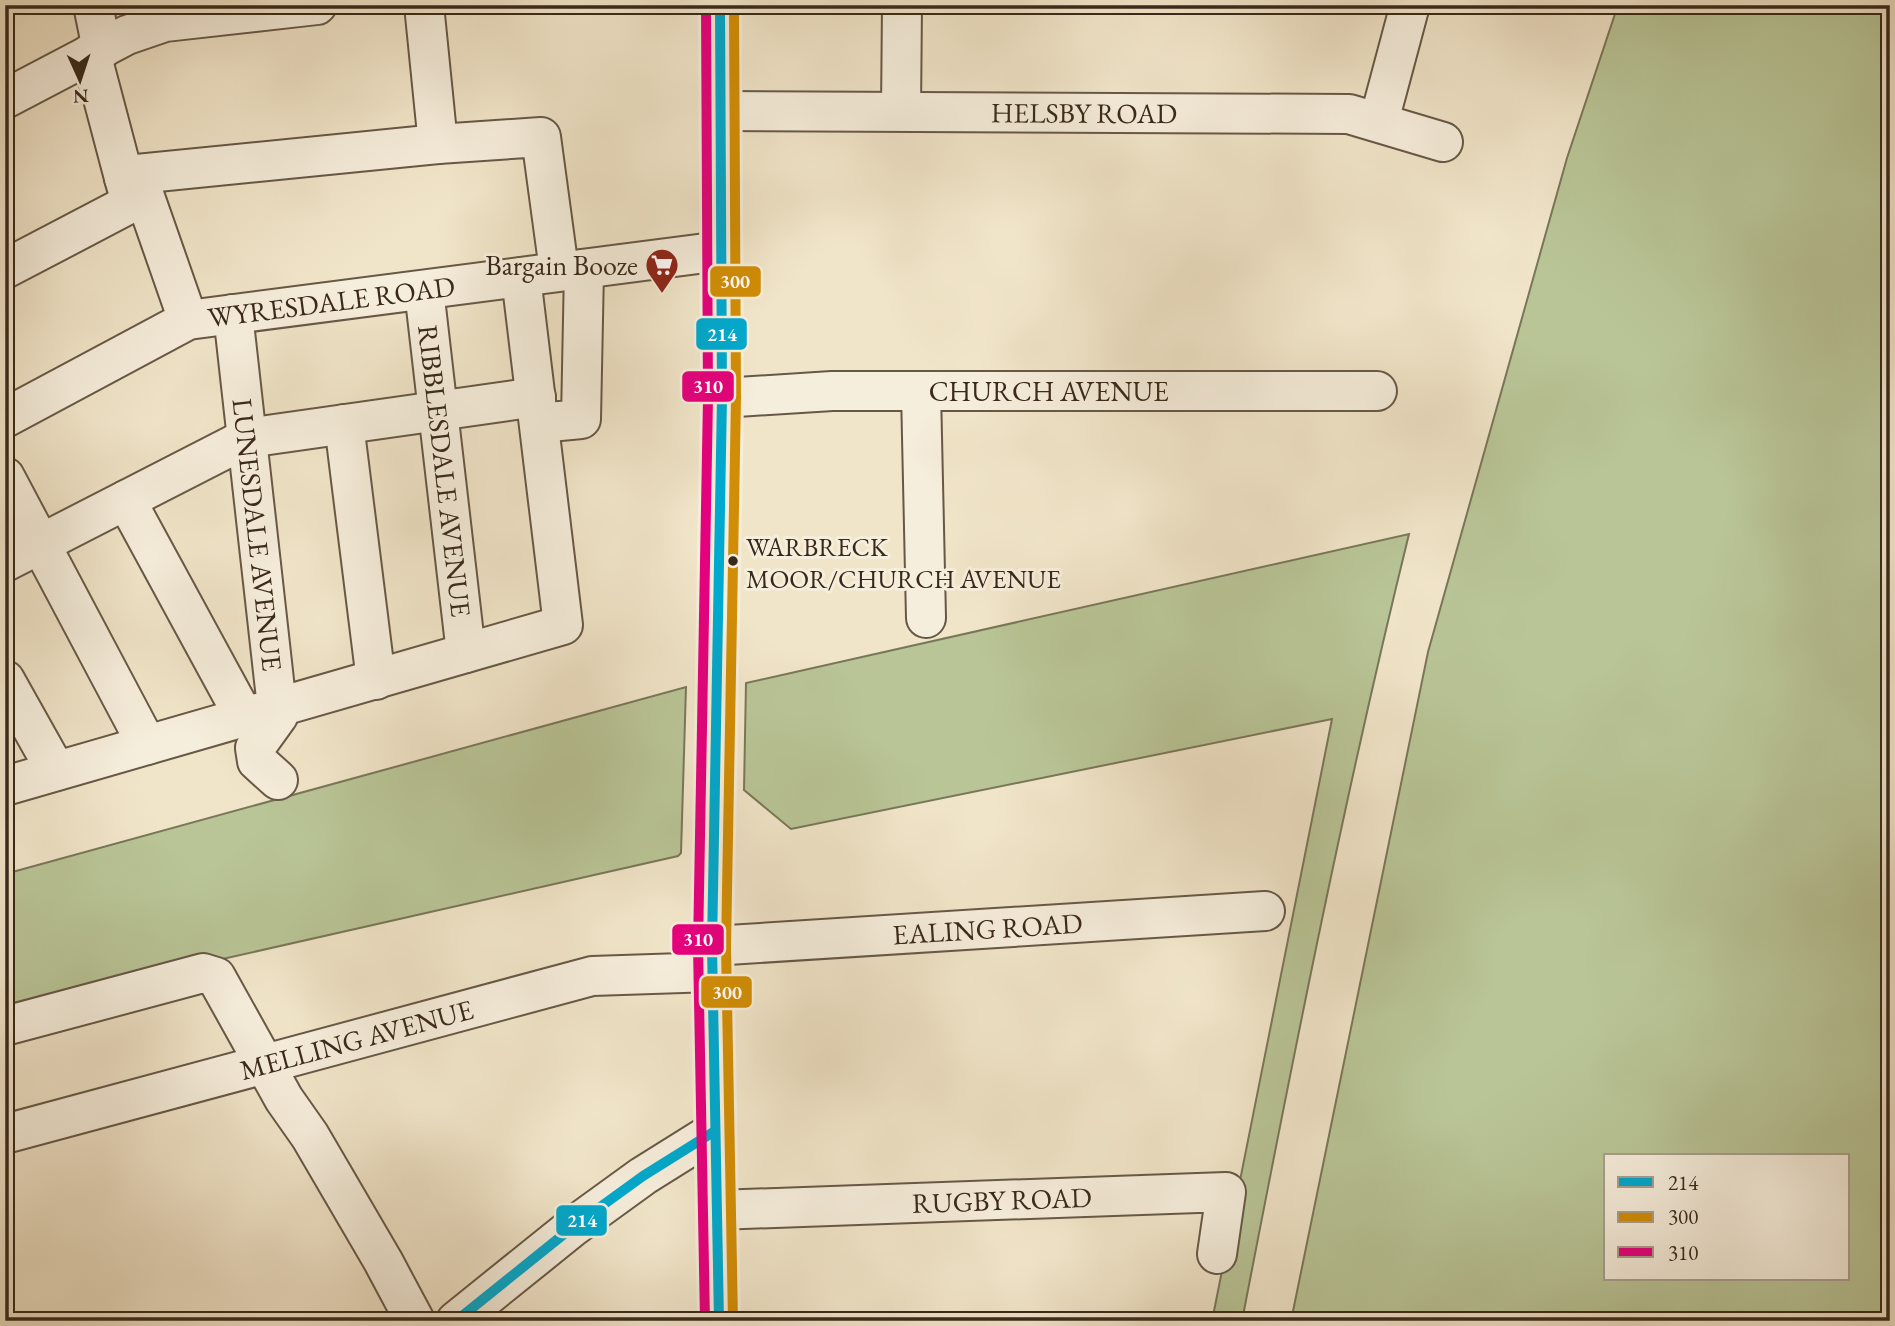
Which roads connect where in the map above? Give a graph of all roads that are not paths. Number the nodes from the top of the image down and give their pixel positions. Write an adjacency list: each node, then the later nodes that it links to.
1 (93, 5): 7 (street)
2 (424, 5): 13 (street)
3 (720, 5): 9 (highway)
4 (902, 5): 10 (street)
5 (1410, 5): 11 (street)
6 (310, 6): 7 (street)
7 (96, 51): 8 (street); 14 (street)
8 (5, 99)
9 (720, 111): 10 (street, HELSBY ROAD); 15 (highway)
10 (901, 111): 11 (street, HELSBY ROAD)
11 (1379, 121): 12 (street, HELSBY ROAD)
12 (1443, 142)
13 (438, 144): 14 (street); 17 (street)
14 (130, 176): 16 (street); 21 (street)
15 (721, 251): 17 (street, WYRESDALE ROAD); 24 (highway)
16 (5, 269)
17 (572, 270): 18 (street, WYRESDALE ROAD); 25 (street)
18 (521, 277): 19 (street, WYRESDALE ROAD); 25 (street)
19 (424, 290): 20 (street, WYRESDALE ROAD); 26 (street, RIBBLESDALE AVENUE)
20 (233, 314): 21 (street, WYRESDALE ROAD); 29 (street, LUNESDALE AVENUE)
21 (188, 320): 27 (street, WYRESDALE ROAD)
22 (921, 391): 23 (street, CHURCH AVENUE); 24 (street, CHURCH AVENUE); 34 (street)
23 (1377, 391)
24 (722, 398): 44 (highway)
25 (537, 410): 26 (street); 35 (street)
26 (438, 411): 28 (street); 35 (street, RIBBLESDALE AVENUE)
27 (5, 418)
28 (344, 424): 29 (street); 37 (street)
29 (247, 438): 31 (street); 38 (street, LUNESDALE AVENUE)
30 (5, 477): 32 (street)
31 (126, 500): 32 (street); 38 (street)
32 (41, 544): 33 (street); 39 (street)
33 (5, 562)
34 (926, 618)
35 (466, 653): 37 (street)
36 (5, 680): 40 (street)
37 (376, 680): 38 (street)
38 (251, 734): 39 (street); 41 (street, LUNESDALE AVENUE)
39 (147, 745): 40 (street)
40 (56, 771): 42 (street)
41 (278, 780)
42 (5, 786)
43 (1265, 911): 44 (street, EALING ROAD)
44 (712, 959): 46 (street, MELLING AVENUE); 47 (highway)
45 (5, 1026): 46 (street)
46 (264, 1063): 48 (street, MELLING AVENUE); 51 (street)
47 (715, 1131): 49 (highway); 52 (street)
48 (5, 1134)
49 (717, 1210): 50 (street, RUGBY ROAD); 53 (highway)
50 (1217, 1254)
51 (415, 1321)
52 (456, 1321)
53 (719, 1321)

